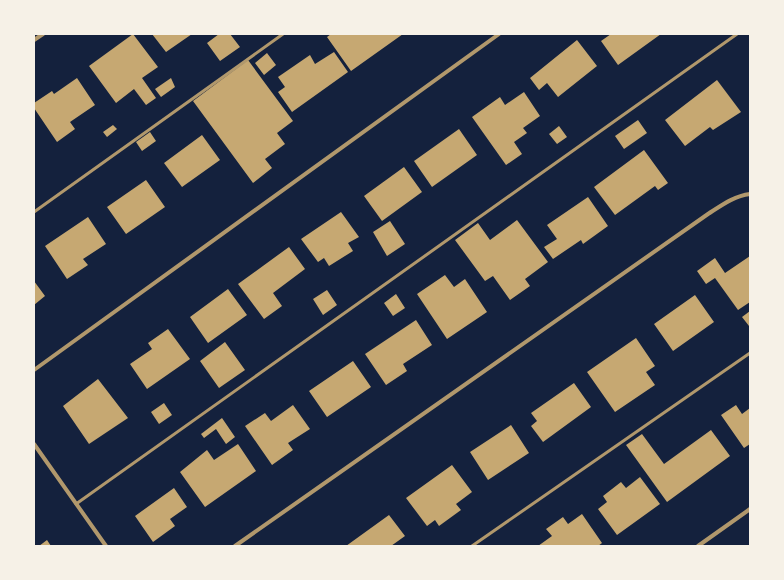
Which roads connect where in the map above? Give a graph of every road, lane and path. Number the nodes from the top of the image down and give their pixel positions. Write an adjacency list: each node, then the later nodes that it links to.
1 (42, 34): 5 (street)
2 (283, 34): 7 (lane)
3 (499, 34): 9 (street)
4 (737, 34): 11 (lane)
5 (34, 40)
6 (750, 194): 14 (street)
7 (34, 212)
8 (750, 353): 15 (lane)
9 (34, 370)
10 (34, 444): 11 (street)
11 (76, 504): 13 (street)
12 (750, 509): 16 (street)
13 (106, 546)
14 (235, 546)
15 (472, 546)
16 (698, 546)

